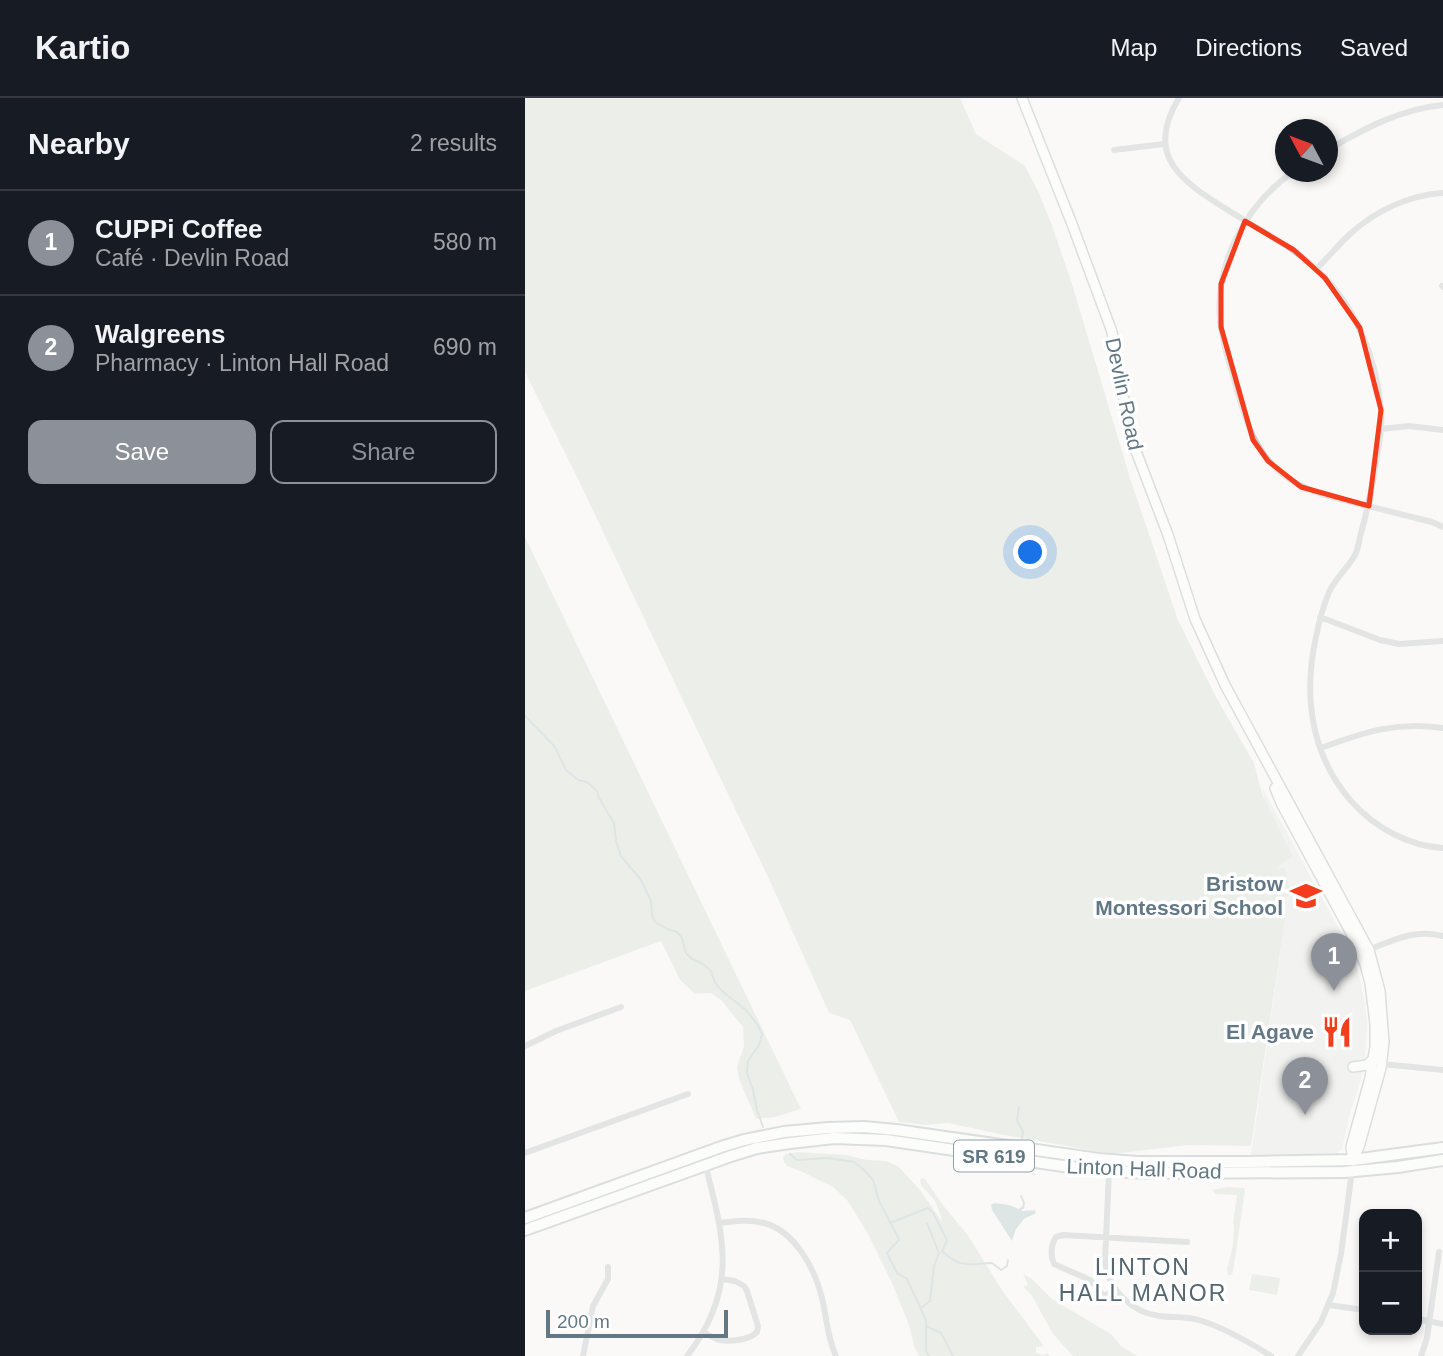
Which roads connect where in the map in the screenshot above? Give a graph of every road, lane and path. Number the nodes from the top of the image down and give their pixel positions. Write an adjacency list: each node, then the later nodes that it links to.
1 (1022, 98): 23 (main road, Devlin Road)
2 (1179, 98): 6 (street)
3 (1426, 98): 5 (street)
4 (1443, 105): 5 (street)
5 (1427, 107): 7 (street)
6 (1164, 144): 8 (street); 11 (street)
7 (1338, 144)
8 (1114, 149)
9 (1280, 182): 11 (street)
10 (1443, 193): 12 (street)
11 (1245, 221): 12 (street); 15 (street)
12 (1316, 270): 13 (street)
13 (1381, 429): 14 (street); 15 (street)
14 (1443, 429)
15 (1369, 506): 16 (street); 17 (street)
16 (1443, 527)
17 (1320, 617): 18 (street); 20 (street)
18 (1443, 641)
19 (1443, 727): 20 (street)
20 (1321, 748): 21 (street)
21 (1443, 848)
22 (1443, 936): 23 (street)
23 (1365, 952): 26 (main road, Devlin Road); 27 (main road, Devlin Road)
24 (621, 1007): 25 (street)
25 (525, 1046)
26 (1374, 1058): 29 (main road, Devlin Road); 29 (main road)
27 (1382, 1064): 28 (street); 35 (main road, Devlin Road)
28 (1443, 1070)
29 (1368, 1085): 35 (main road, Devlin Road)
30 (688, 1094): 32 (street)
31 (1443, 1149): 35 (main road, Linton Hall Road / SR 619)
32 (525, 1153)
33 (704, 1159): 35 (main road, Linton Hall Road / SR 619); 36 (main road, Linton Hall Road / SR 619); 37 (main road, Linton Hall Road / SR 619); 38 (street); 39 (main road, Linton Hall Road / SR 619)
34 (1443, 1160): 35 (main road, Linton Hall Road / SR 619)
35 (1353, 1166): 36 (main road, Linton Hall Road / SR 619); 46 (street)
36 (1109, 1171): 40 (street)
37 (525, 1218)
38 (720, 1223): 44 (street); 54 (street)
39 (525, 1230)
40 (1106, 1238): 41 (street); 45 (street); 45 (street)
41 (1187, 1242)
42 (1439, 1252): 49 (street)
43 (608, 1267): 52 (street)
44 (722, 1279): 51 (street); 51 (street)
45 (1115, 1291): 55 (street)
46 (1329, 1305): 47 (street); 56 (street)
47 (1359, 1309)
48 (1422, 1320): 49 (street)
49 (1430, 1321): 50 (street); 57 (street)
50 (1443, 1324)
51 (703, 1332): 53 (street)
52 (583, 1356)
53 (687, 1356)
54 (836, 1356)
55 (1271, 1356)
56 (1298, 1356)
57 (1422, 1356)

